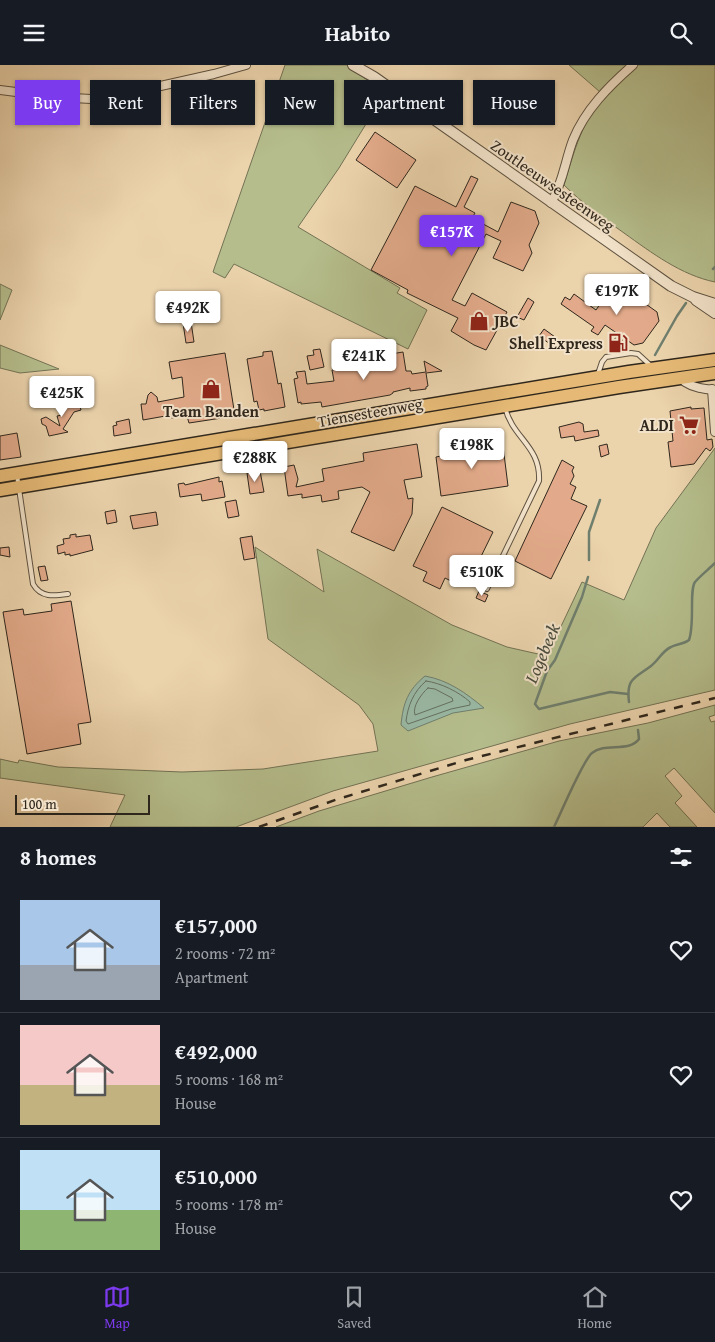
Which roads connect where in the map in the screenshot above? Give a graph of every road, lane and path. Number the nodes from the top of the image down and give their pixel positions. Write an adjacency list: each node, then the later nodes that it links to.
1 (246, 65): 6 (street)
2 (354, 65): 5 (street, Zoutleeuwsesteenweg)
3 (363, 65): 5 (street, Zoutleeuwsesteenweg)
4 (634, 65): 7 (street)
5 (374, 77): 7 (street, Zoutleeuwsesteenweg)
6 (0, 90)
7 (551, 203): 8 (street, Zoutleeuwsesteenweg)
8 (693, 297): 9 (street, Zoutleeuwsesteenweg); 10 (street, Zoutleeuwsesteenweg)
9 (715, 304)
10 (715, 313)
11 (715, 360): 12 (main road, Tiensesteenweg)
12 (655, 370): 14 (main road, Tiensesteenweg); 14 (lane)
13 (715, 373): 15 (main road, Tiensesteenweg)
14 (597, 377): 18 (main road, Tiensesteenweg)
15 (669, 380): 16 (main road); 18 (main road, Tiensesteenweg)
16 (714, 387): 20 (street)
17 (465, 395): 18 (main road, Tiensesteenweg); 19 (lane); 21 (main road, Tiensesteenweg)
18 (504, 399): 19 (main road, Tiensesteenweg); 25 (lane)
19 (468, 412): 23 (main road, Tiensesteenweg)
20 (715, 432)
21 (17, 473): 22 (main road, Tiensesteenweg); 23 (lane)
22 (0, 476)
23 (19, 487): 24 (main road, Tiensesteenweg); 26 (lane)
24 (0, 490)
25 (487, 589)
26 (68, 594)

